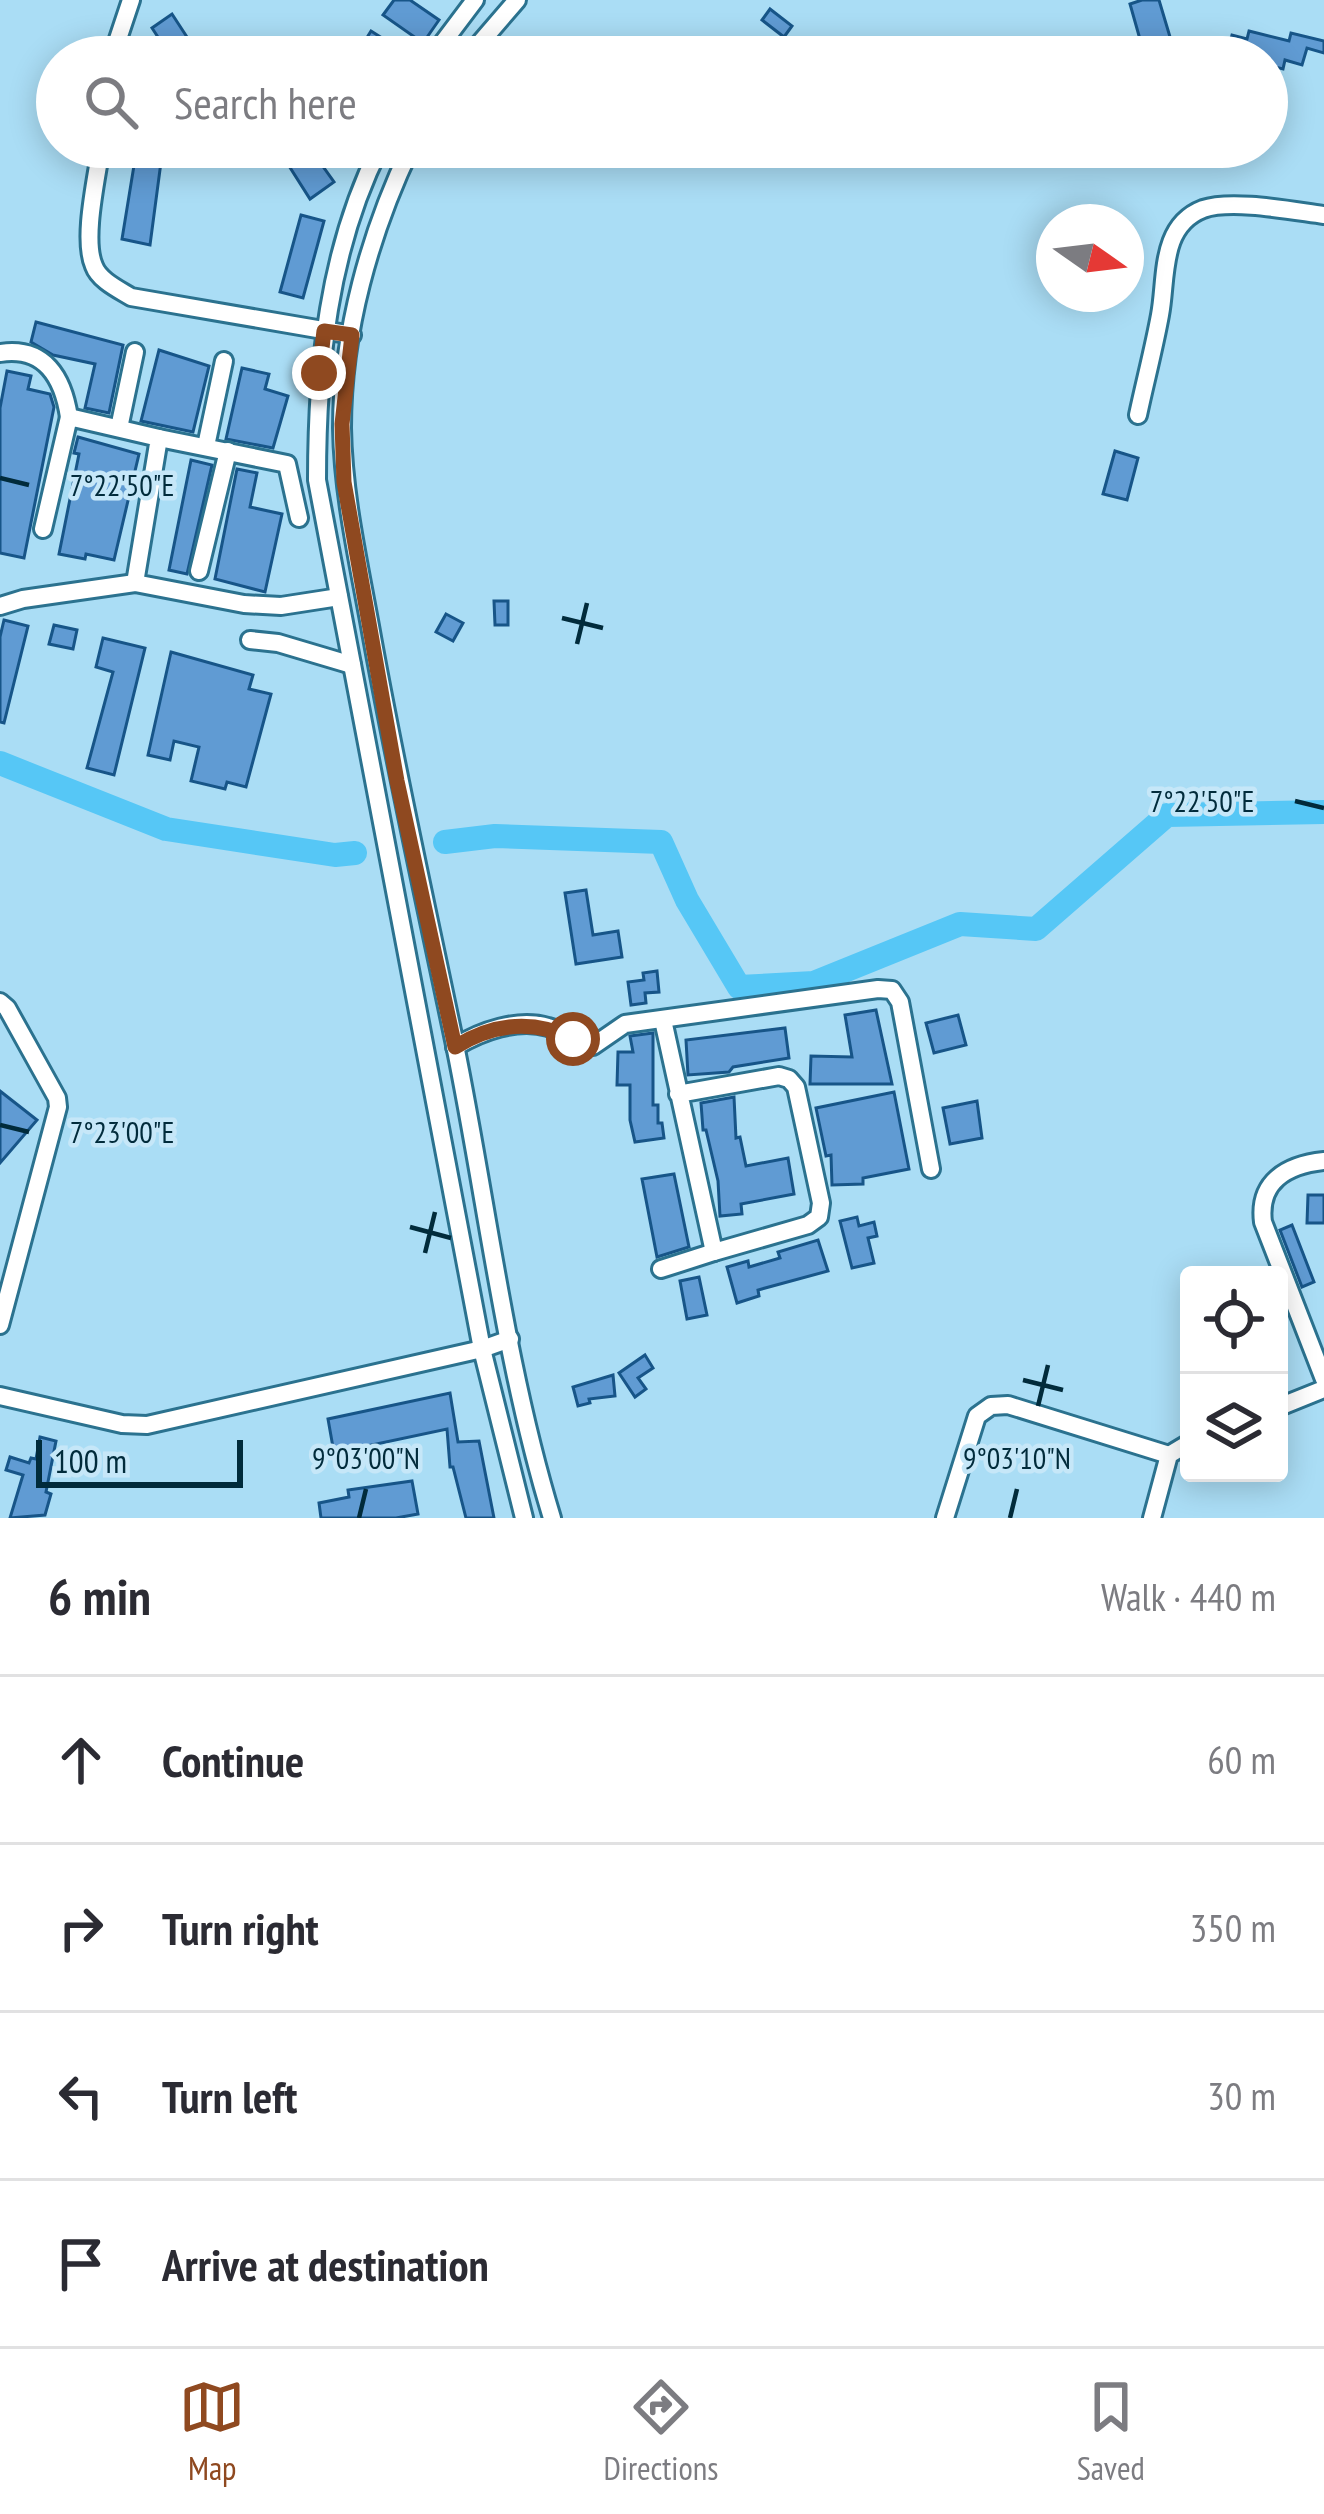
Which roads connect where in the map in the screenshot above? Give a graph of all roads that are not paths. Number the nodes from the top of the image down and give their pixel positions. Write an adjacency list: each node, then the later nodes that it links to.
1 (131, 0): 4 (street)
2 (475, 0): 5 (street)
3 (517, 0): 6 (street)
4 (119, 36)
5 (448, 36)
6 (486, 36)
7 (98, 168): 11 (street)
8 (369, 168): 11 (street)
9 (401, 168): 12 (street)
10 (1324, 215): 16 (street)
11 (324, 331): 12 (street); 26 (street)
12 (352, 335): 32 (street)
13 (135, 352): 18 (street)
14 (0, 353): 17 (street)
15 (224, 362): 20 (street)
16 (1138, 415)
17 (69, 417): 18 (street); 23 (street)
18 (118, 428): 19 (street)
19 (159, 438): 20 (street); 25 (street)
20 (206, 446): 21 (street)
21 (228, 451): 22 (street); 24 (street)
22 (298, 518)
23 (44, 529)
24 (199, 571)
25 (135, 584): 26 (street); 27 (street)
26 (339, 598): 29 (street)
27 (0, 606)
28 (250, 640): 29 (street)
29 (352, 664): 40 (street)
30 (0, 1002): 38 (street)
31 (663, 1019): 32 (street); 33 (street); 35 (street)
32 (455, 1047): 39 (street)
33 (678, 1094): 36 (street); 36 (street)
34 (1324, 1161): 41 (street)
35 (932, 1169)
36 (714, 1252): 37 (street)
37 (662, 1269)
38 (0, 1325)
39 (511, 1340): 40 (street); 48 (street)
40 (482, 1349): 43 (street); 47 (street)
41 (1324, 1379)
42 (1324, 1389): 44 (street)
43 (0, 1396)
44 (1288, 1403)
45 (1180, 1448): 46 (street)
46 (1169, 1455): 49 (street); 50 (street)
47 (524, 1518)
48 (552, 1518)
49 (945, 1518)
50 (1152, 1518)

